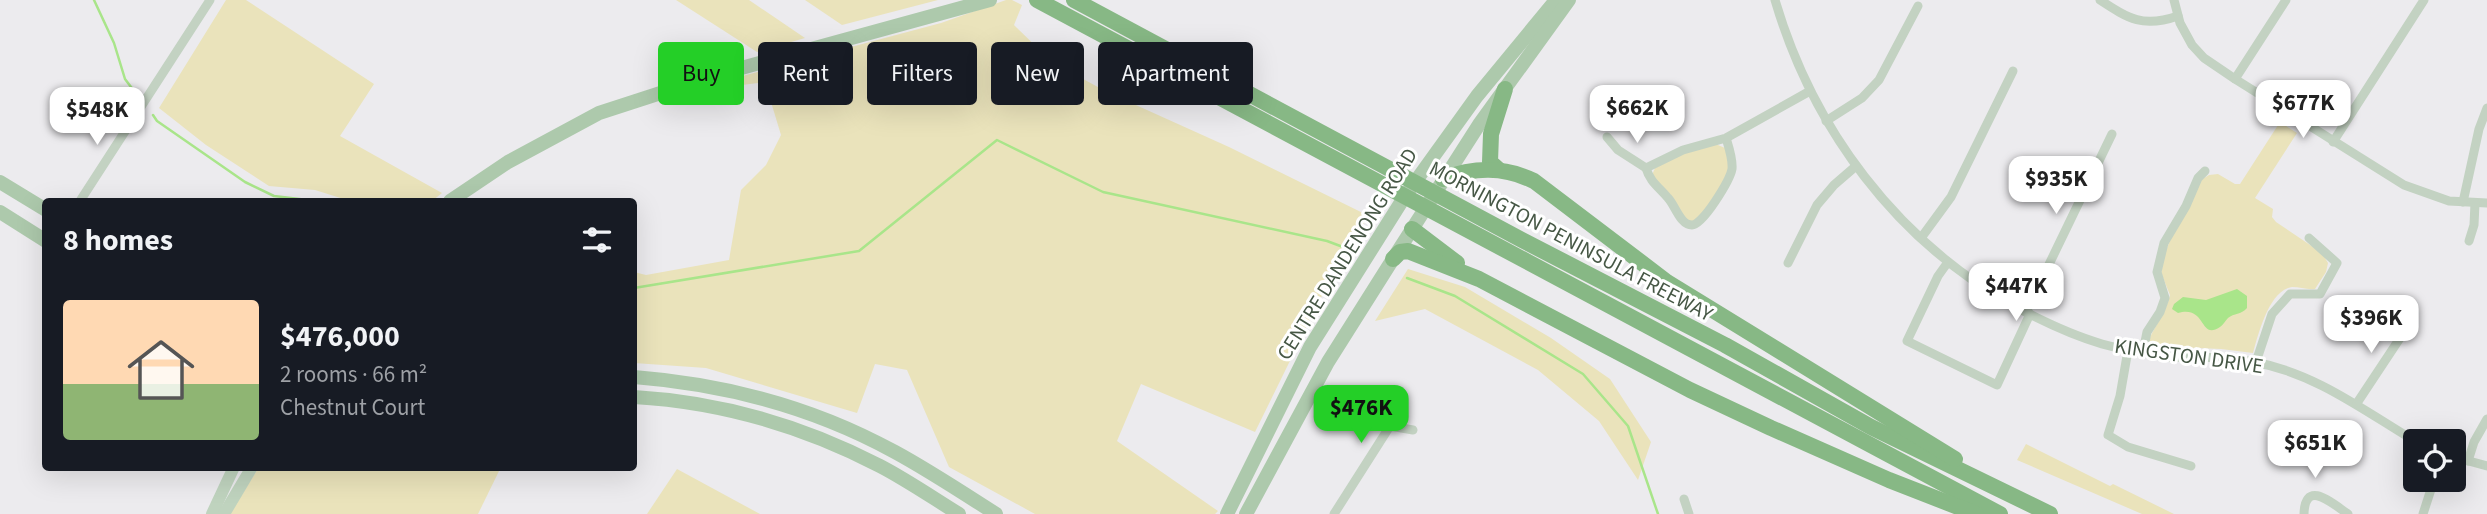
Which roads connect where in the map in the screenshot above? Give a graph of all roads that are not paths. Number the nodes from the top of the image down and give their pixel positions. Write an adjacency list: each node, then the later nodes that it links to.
1 (211, 0): 31 (street)
2 (990, 0): 32 (main road)
3 (1074, 0): 30 (highway, MORNINGTON PENINSULA FREEWAY)
4 (1556, 0): 30 (main road, CENTRE DANDENONG ROAD)
5 (1569, 0): 16 (main road, CENTRE DANDENONG ROAD)
6 (1775, 0): 17 (street, KINGSTON DRIVE)
7 (2100, 0): 13 (street)
8 (2174, 0): 13 (street)
9 (2286, 0): 15 (street)
10 (2424, 0): 23 (street)
11 (1042, 3): 30 (highway, MORNINGTON PENINSULA FREEWAY)
12 (1918, 6): 19 (street)
13 (2178, 16): 15 (street)
14 (2012, 71): 40 (street)
15 (2235, 79): 23 (street)
16 (1505, 89): 26 (highway); 28 (main road, CENTRE DANDENONG ROAD)
17 (1810, 92): 19 (street, KINGSTON DRIVE); 22 (street)
18 (2487, 108): 33 (street)
19 (1826, 121): 24 (street, KINGSTON DRIVE)
20 (2112, 134): 47 (street)
21 (1607, 137): 25 (street)
22 (1726, 138): 25 (street); 25 (street)
23 (2333, 142): 33 (street)
24 (1856, 166): 40 (street, KINGSTON DRIVE); 45 (street)
25 (1646, 167)
26 (1499, 170): 28 (highway); 65 (highway)
27 (2205, 172): 50 (street)
28 (1443, 180): 30 (main road); 38 (main road, CENTRE DANDENONG ROAD)
29 (0, 182): 36 (main road)
30 (1406, 191): 38 (main road); 65 (highway, MORNINGTON PENINSULA FREEWAY); 70 (main road, CENTRE DANDENONG ROAD); 75 (highway, MORNINGTON PENINSULA FREEWAY)
31 (82, 198)
32 (454, 198)
33 (2463, 202): 34 (street)
34 (2475, 203): 35 (street); 42 (street)
35 (2487, 203)
36 (42, 208)
37 (0, 212): 39 (main road)
38 (1412, 229): 43 (main road, CENTRE DANDENONG ROAD); 46 (highway)
39 (42, 238)
40 (1921, 238): 44 (street, KINGSTON DRIVE)
41 (2309, 238): 51 (street)
42 (2469, 241)
43 (1392, 259): 46 (highway); 71 (main road, CENTRE DANDENONG ROAD)
44 (1948, 262): 47 (street, KINGSTON DRIVE); 47 (street)
45 (1788, 263)
46 (1479, 278): 74 (highway)
47 (2028, 313): 49 (street, KINGSTON DRIVE)
48 (2410, 323): 54 (street)
49 (2128, 350): 50 (street, KINGSTON DRIVE); 59 (street)
50 (2143, 352): 51 (street, KINGSTON DRIVE)
51 (2256, 362): 54 (street, KINGSTON DRIVE)
52 (637, 377): 69 (main road)
53 (637, 397): 68 (main road)
54 (2357, 403): 57 (street, KINGSTON DRIVE)
55 (2487, 419): 58 (street)
56 (1413, 430): 72 (street)
57 (2403, 433)
58 (2468, 461): 60 (street)
59 (2191, 466)
60 (2487, 466)
61 (232, 471): 66 (main road)
62 (250, 471): 67 (main road)
63 (2430, 492): 79 (street)
64 (1684, 499): 73 (street)
65 (2018, 499): 76 (highway, MORNINGTON PENINSULA FREEWAY)
66 (212, 514)
67 (223, 514)
68 (959, 514)
69 (996, 514)
70 (1227, 514)
71 (1246, 514)
72 (1334, 514)
73 (1689, 514)
74 (1976, 514)
75 (2000, 514)
76 (2050, 514)
77 (2304, 514): 78 (street)
78 (2347, 514)
79 (2423, 514)

